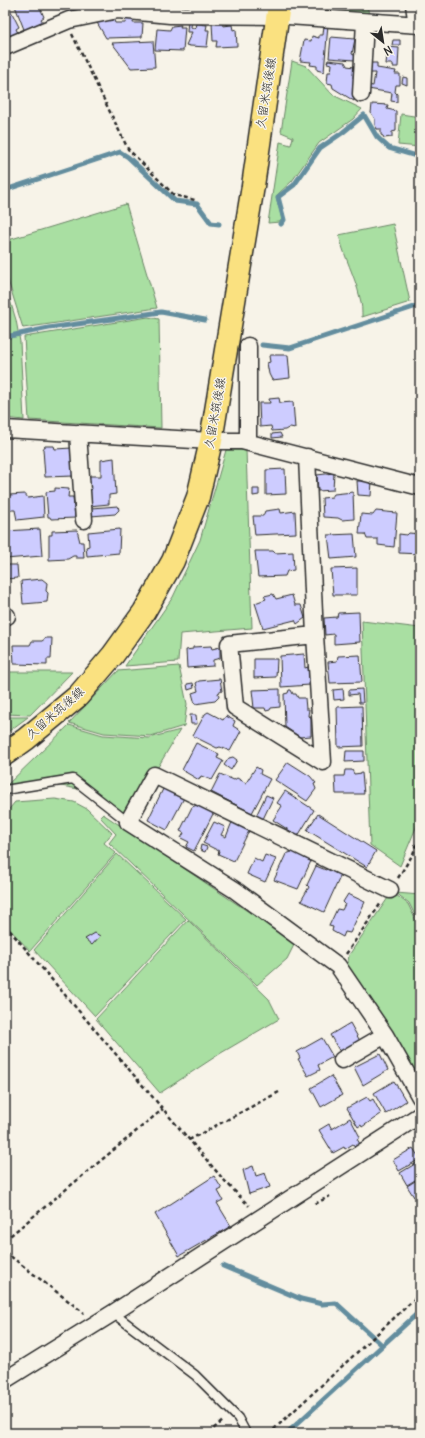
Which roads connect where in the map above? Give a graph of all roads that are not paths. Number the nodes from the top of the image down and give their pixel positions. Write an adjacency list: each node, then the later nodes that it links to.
1 (414, 5): 4 (street)
2 (279, 10): 3 (street); 5 (street); 10 (main road, 久留米筑後線)
3 (365, 22): 4 (street); 6 (street)
4 (418, 25)
5 (5, 47)
6 (362, 94)
7 (248, 346): 11 (street)
8 (5, 429): 9 (street)
9 (78, 432): 10 (street); 14 (street)
10 (211, 441): 11 (street); 16 (main road, 久留米筑後線)
11 (248, 442): 12 (street)
12 (308, 457): 13 (street); 15 (street)
13 (420, 487)
14 (84, 520)
15 (315, 635): 15 (street)
16 (5, 754)
17 (5, 790): 18 (lane)
18 (128, 822): 19 (street); 20 (street)
19 (390, 890)
20 (385, 1036): 21 (street); 22 (street)
21 (342, 1060)
22 (420, 1097)
23 (420, 1115): 24 (street)
24 (113, 1313): 25 (street); 26 (lane)
25 (5, 1380)
26 (246, 1433)

